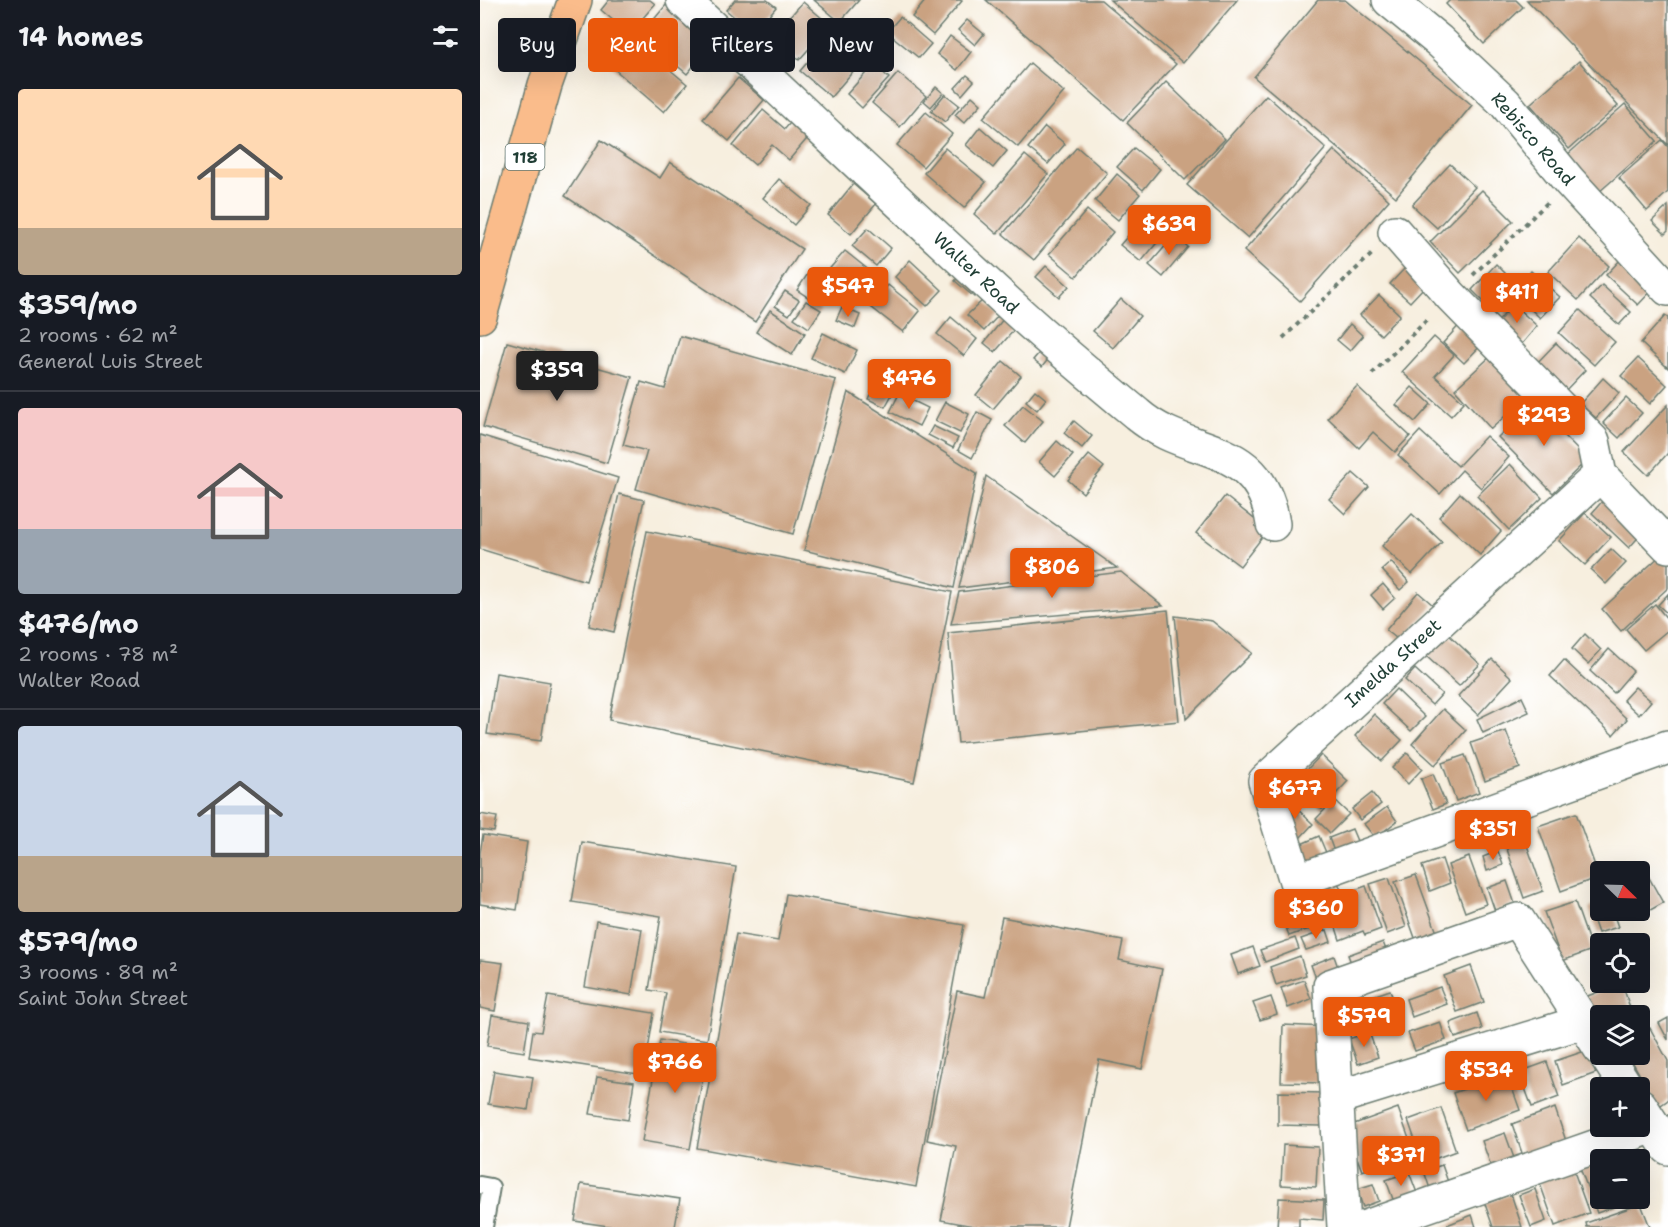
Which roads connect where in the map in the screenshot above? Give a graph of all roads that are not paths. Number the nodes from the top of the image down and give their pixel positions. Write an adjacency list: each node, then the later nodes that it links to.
1 (575, 0): 6 (main road, 118)
2 (683, 0): 8 (street, Walter Road)
3 (1389, 0): 5 (street, Rebisco Road)
4 (1395, 232): 7 (street)
5 (1668, 289)
6 (480, 316)
7 (1600, 476): 9 (street); 10 (street, Imelda Street)
8 (1273, 524)
9 (1668, 546)
10 (1668, 747)
11 (1582, 1022): 12 (street); 13 (street); 13 (street)
12 (1590, 1034)
13 (1336, 1098): 17 (street)
14 (1654, 1126): 18 (street)
15 (480, 1185): 16 (lane)
16 (484, 1227)
17 (1344, 1227)
18 (1366, 1227)

